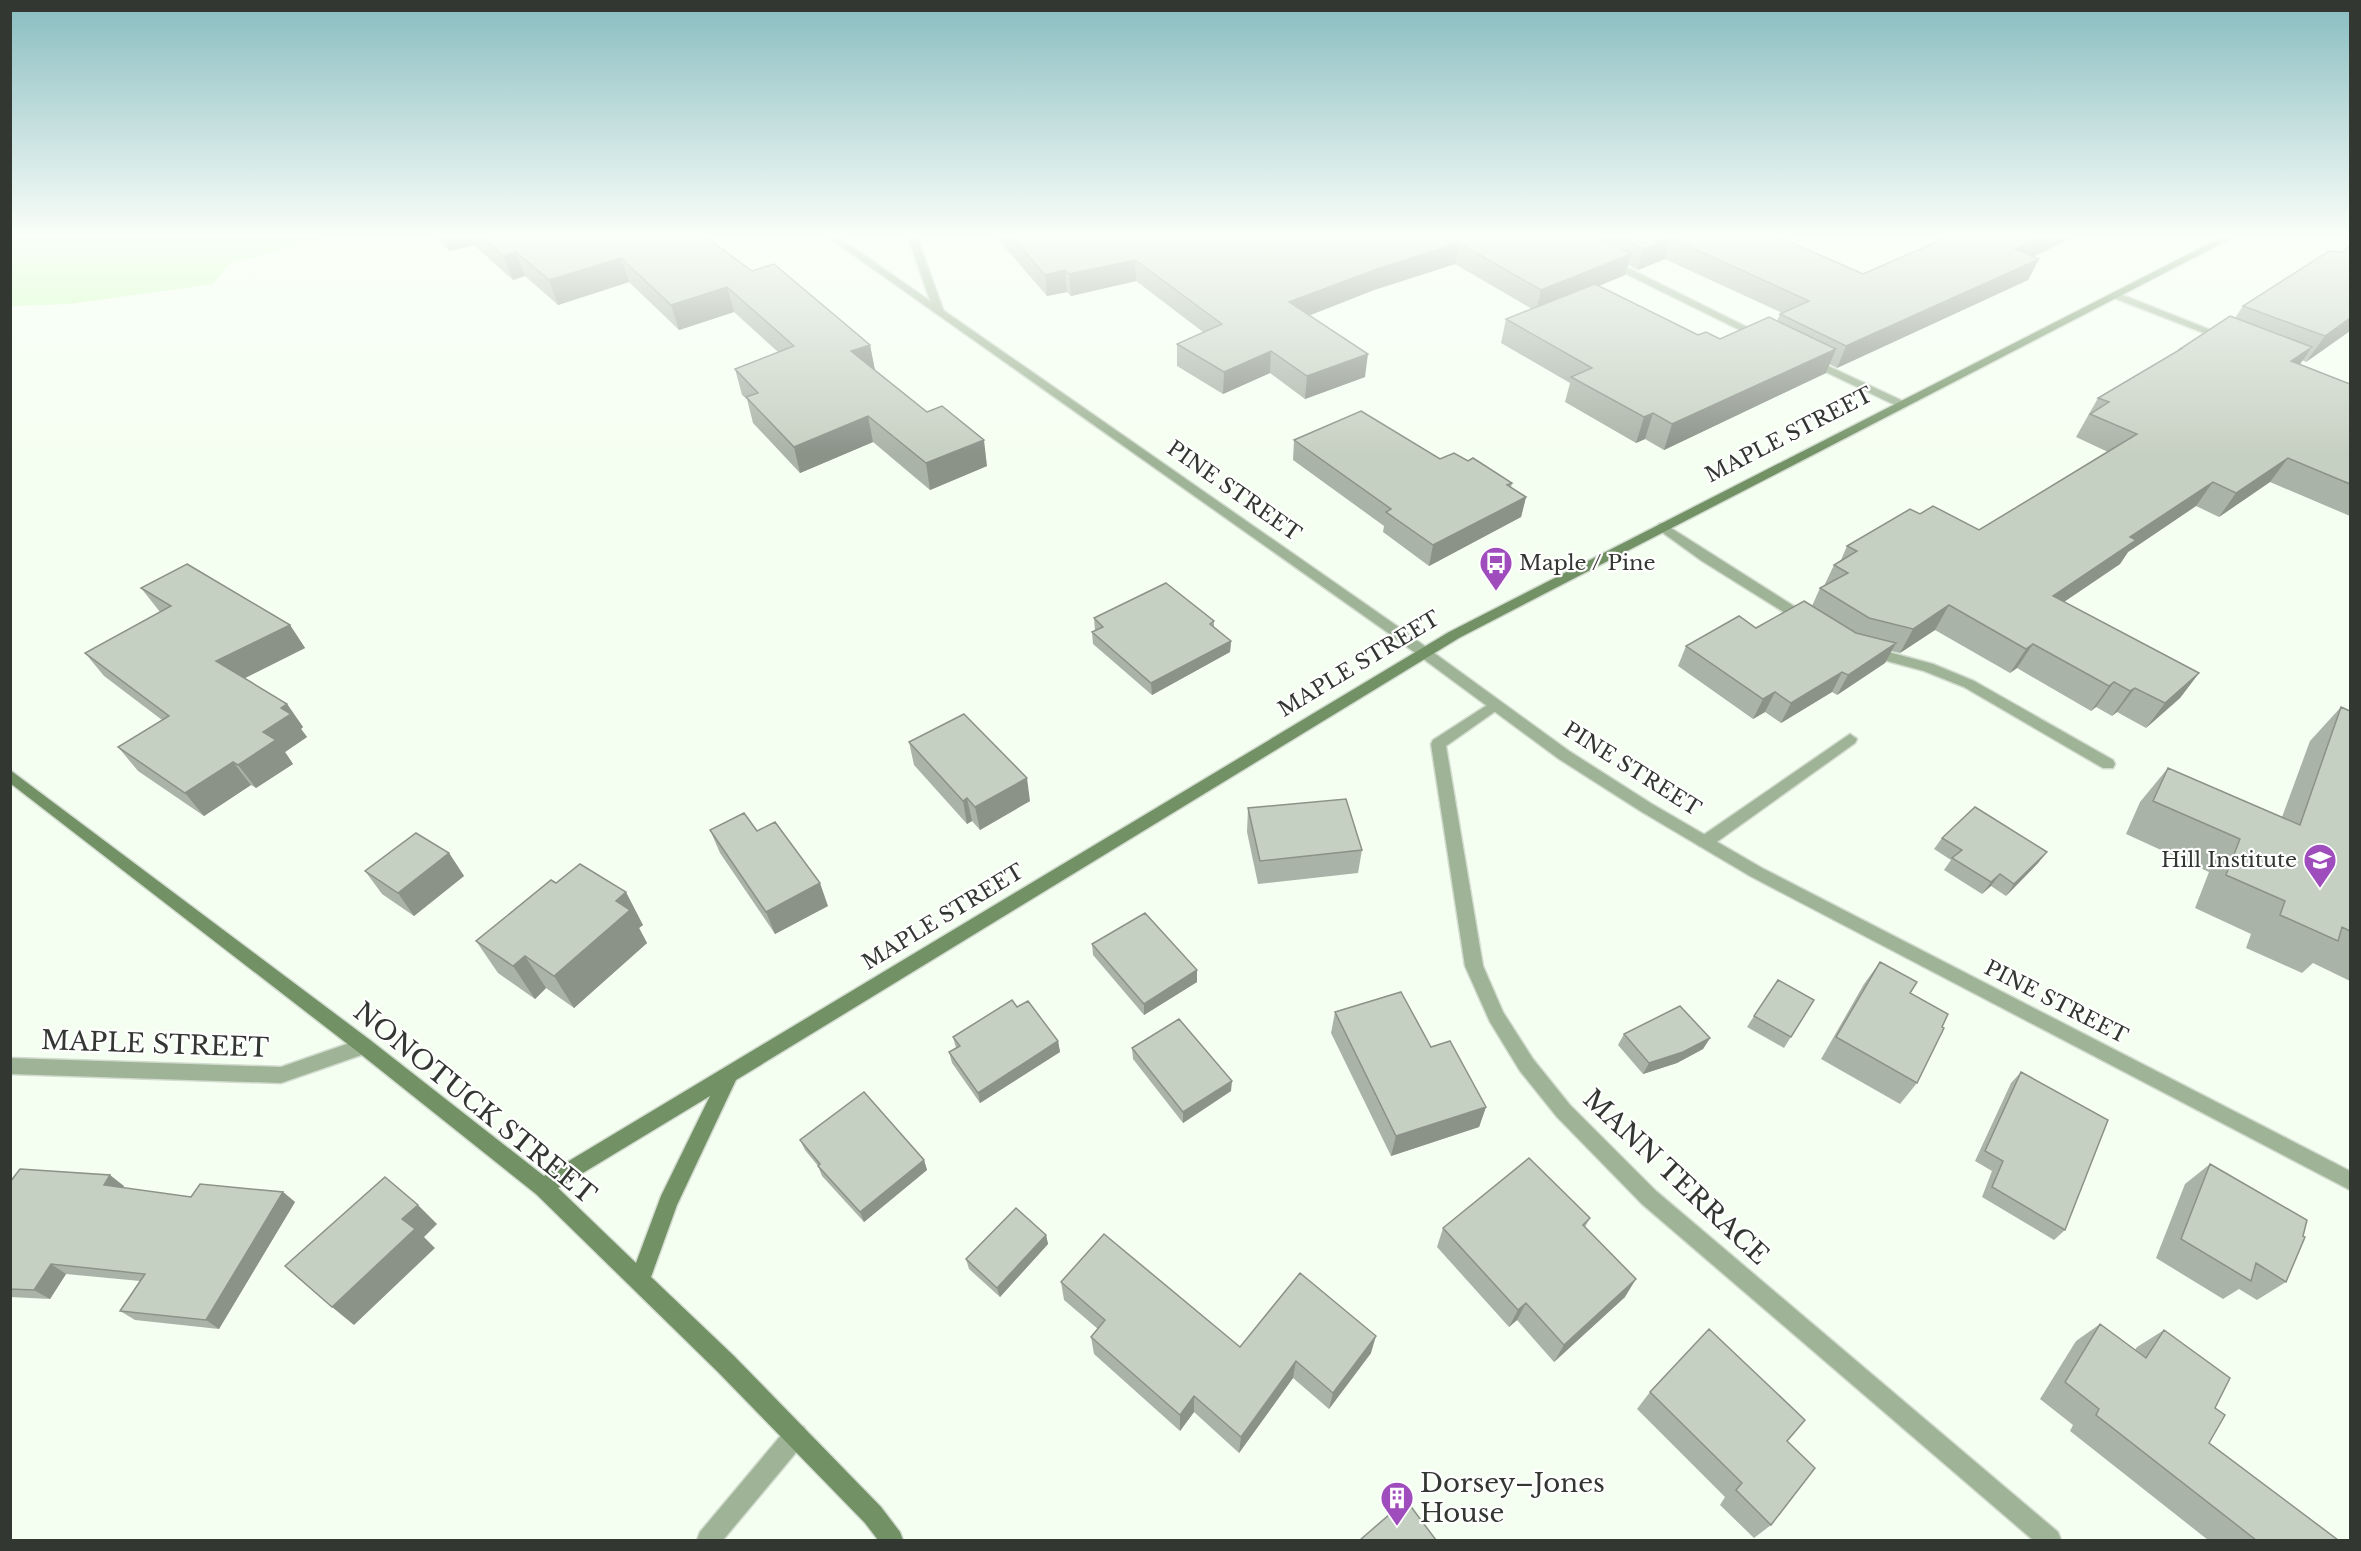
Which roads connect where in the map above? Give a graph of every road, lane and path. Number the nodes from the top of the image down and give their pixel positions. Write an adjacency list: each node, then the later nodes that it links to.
1 (935, 309): 5 (street, PINE STREET)
2 (1705, 309): 7 (street)
3 (2089, 309): 9 (main road, MAPLE STREET)
4 (2151, 309): 6 (street)
5 (939, 312): 13 (street, PINE STREET)
6 (2240, 343)
7 (1777, 344)
8 (1797, 354): 9 (street)
9 (1901, 404): 10 (main road, MAPLE STREET)
10 (1663, 527): 11 (street); 13 (main road, MAPLE STREET)
11 (1822, 630)
12 (1852, 648): 16 (street)
13 (1423, 652): 14 (street, PINE STREET); 21 (main road, MAPLE STREET)
14 (1495, 705): 18 (street, PINE STREET); 28 (street, MANN TERRACE)
15 (1850, 739): 18 (street)
16 (2108, 764)
17 (10, 776): 19 (main road, NONOTUCK STREET)
18 (1705, 842): 22 (street, PINE STREET)
19 (364, 1046): 20 (street, MAPLE STREET); 23 (main road, NONOTUCK STREET)
20 (10, 1066)
21 (729, 1075): 23 (main road, MAPLE STREET); 24 (main road)
22 (2350, 1181)
23 (543, 1187): 24 (main road, NONOTUCK STREET)
24 (639, 1281): 25 (main road, NONOTUCK STREET)
25 (796, 1435): 26 (street); 27 (main road, NONOTUCK STREET)
26 (708, 1540)
27 (892, 1540)
28 (2050, 1540)

